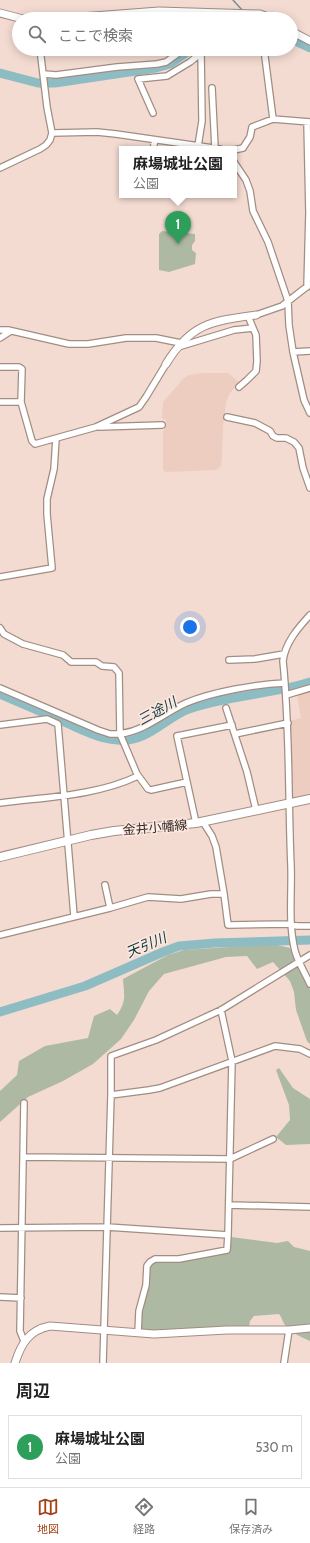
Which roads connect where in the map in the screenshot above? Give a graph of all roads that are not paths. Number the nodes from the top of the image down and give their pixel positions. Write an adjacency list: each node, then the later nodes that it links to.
1 (146, 12): 2 (street)
2 (175, 12)
3 (0, 13): 4 (street)
4 (12, 16)
5 (298, 35): 6 (street)
6 (310, 41)
7 (41, 56): 12 (street)
8 (174, 56): 12 (street)
9 (196, 56): 14 (street)
10 (202, 56): 20 (street)
11 (265, 56): 15 (street)
12 (44, 75): 17 (street)
13 (212, 88): 21 (street)
14 (153, 114)
15 (273, 119): 16 (street); 22 (street)
16 (308, 122): 25 (street)
17 (52, 133): 18 (street); 24 (street)
18 (155, 140): 19 (street); 20 (street)
19 (154, 146)
20 (198, 146)
21 (217, 146)
22 (237, 149)
23 (237, 166): 27 (street)
24 (0, 168)
25 (310, 215): 26 (street)
26 (308, 285): 27 (street)
27 (288, 301): 28 (street); 36 (street)
28 (256, 315): 29 (street)
29 (248, 316): 30 (street); 34 (street)
30 (253, 328): 34 (street); 39 (street)
31 (0, 330): 32 (street)
32 (11, 331): 33 (street); 34 (street)
33 (0, 338)
34 (178, 345): 37 (street)
35 (310, 351): 36 (street)
36 (293, 352): 42 (street)
37 (166, 364): 45 (street)
38 (0, 367): 41 (street)
39 (239, 387)
40 (0, 402): 41 (street)
41 (21, 402): 46 (street)
42 (310, 412)
43 (227, 417): 47 (street)
44 (162, 425): 45 (street)
45 (96, 427): 46 (street)
46 (56, 439): 48 (street)
47 (310, 488)
48 (0, 577)
49 (310, 615): 51 (street)
50 (0, 628): 61 (street)
51 (284, 654): 52 (street); 53 (street)
52 (229, 660)
53 (285, 683): 56 (street); 61 (street)
54 (0, 688): 61 (street)
55 (310, 688): 56 (street)
56 (286, 695): 58 (street)
57 (226, 708): 60 (street)
58 (288, 723): 62 (street); 68 (street)
59 (0, 725): 65 (street)
60 (232, 725): 62 (street); 64 (street)
61 (120, 734): 63 (street)
62 (235, 734): 69 (street)
63 (138, 776): 64 (street); 65 (street)
64 (187, 782): 70 (street)
65 (64, 795): 67 (street); 71 (street)
66 (310, 799): 68 (main road, 金井小幡線)
67 (0, 804)
68 (288, 804): 69 (main road, 金井小幡線); 77 (street)
69 (256, 810): 70 (main road, 金井小幡線)
70 (200, 822): 71 (main road, 金井小幡線); 74 (street)
71 (68, 840): 72 (main road, 金井小幡線); 76 (street)
72 (0, 857)
73 (106, 885): 75 (street)
74 (224, 894): 75 (street); 77 (street)
75 (110, 908): 76 (street)
76 (74, 916): 79 (street)
77 (290, 924): 78 (street); 81 (street)
78 (310, 926)
79 (0, 935)
80 (310, 955): 81 (street)
81 (299, 961): 82 (street); 83 (street)
82 (310, 984)
83 (221, 1010): 85 (street); 86 (street)
84 (310, 1054): 85 (street)
85 (232, 1061): 86 (street); 91 (street)
86 (111, 1095): 90 (street)
87 (24, 1103): 89 (street)
88 (273, 1139): 91 (street)
89 (23, 1157): 90 (street); 94 (street)
90 (109, 1157): 91 (street); 96 (street)
91 (230, 1159): 92 (street)
92 (229, 1205): 93 (street); 97 (street)
93 (310, 1207)
94 (22, 1227): 95 (street); 96 (street); 99 (street)
95 (0, 1228)
96 (107, 1228): 97 (street); 101 (street)
97 (228, 1234): 103 (street)
98 (0, 1298): 99 (street)
99 (20, 1298): 104 (street)
100 (310, 1328): 102 (street)
101 (105, 1330): 103 (street); 104 (street); 106 (street)
102 (288, 1330): 103 (street); 107 (street)
103 (138, 1333)
104 (24, 1341): 105 (street)
105 (15, 1363)
106 (103, 1363)
107 (284, 1363)

